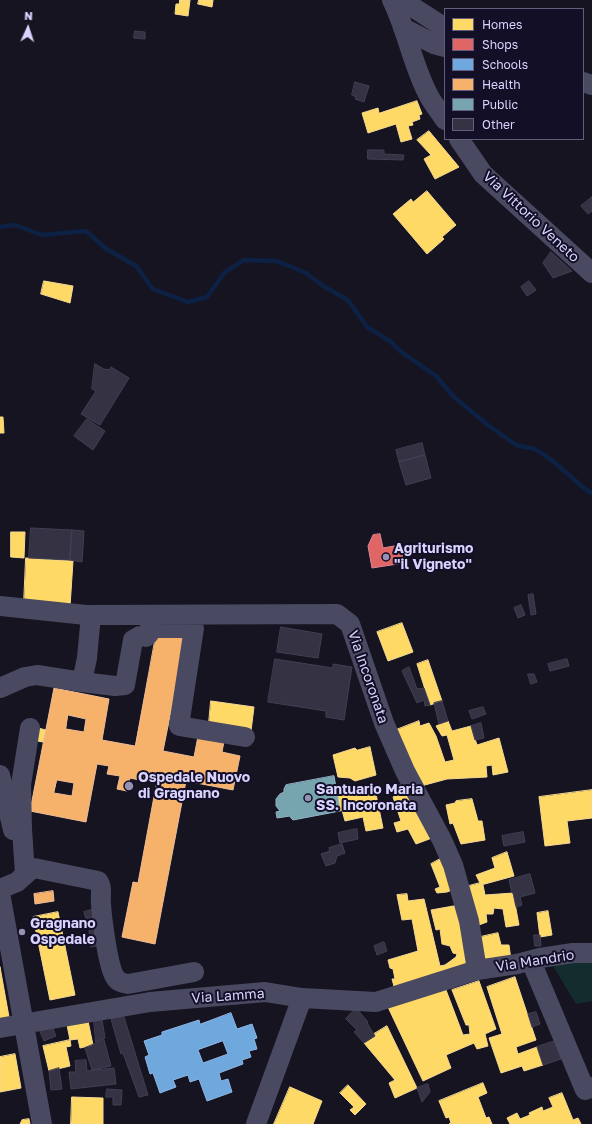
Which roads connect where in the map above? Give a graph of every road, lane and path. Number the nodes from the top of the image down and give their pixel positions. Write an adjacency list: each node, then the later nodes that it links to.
1 (399, 11): 2 (street); 3 (street); 4 (street)
2 (444, 28)
3 (444, 47)
4 (444, 118)
5 (460, 140): 6 (street, Via Vittorio Veneto)
6 (592, 273)
7 (0, 606): 8 (street, Via Incoronata)
8 (91, 615): 9 (street); 19 (street, Via Incoronata)
9 (82, 682): 10 (street); 12 (street)
10 (0, 688)
11 (30, 728): 14 (street)
12 (245, 737)
13 (0, 775): 14 (street)
14 (25, 871): 15 (street); 20 (street)
15 (0, 889)
16 (0, 893): 22 (street)
17 (592, 953): 18 (street, Via Mandrio)
18 (531, 961): 19 (street, Via Mandrio); 24 (street)
19 (477, 970): 21 (street, Via Lamma)
20 (194, 972)
21 (302, 998): 22 (street, Via Lamma); 26 (street)
22 (24, 1024): 23 (street, Via Lamma); 25 (street)
23 (0, 1028)
24 (592, 1087)
25 (42, 1124)
26 (256, 1124)

